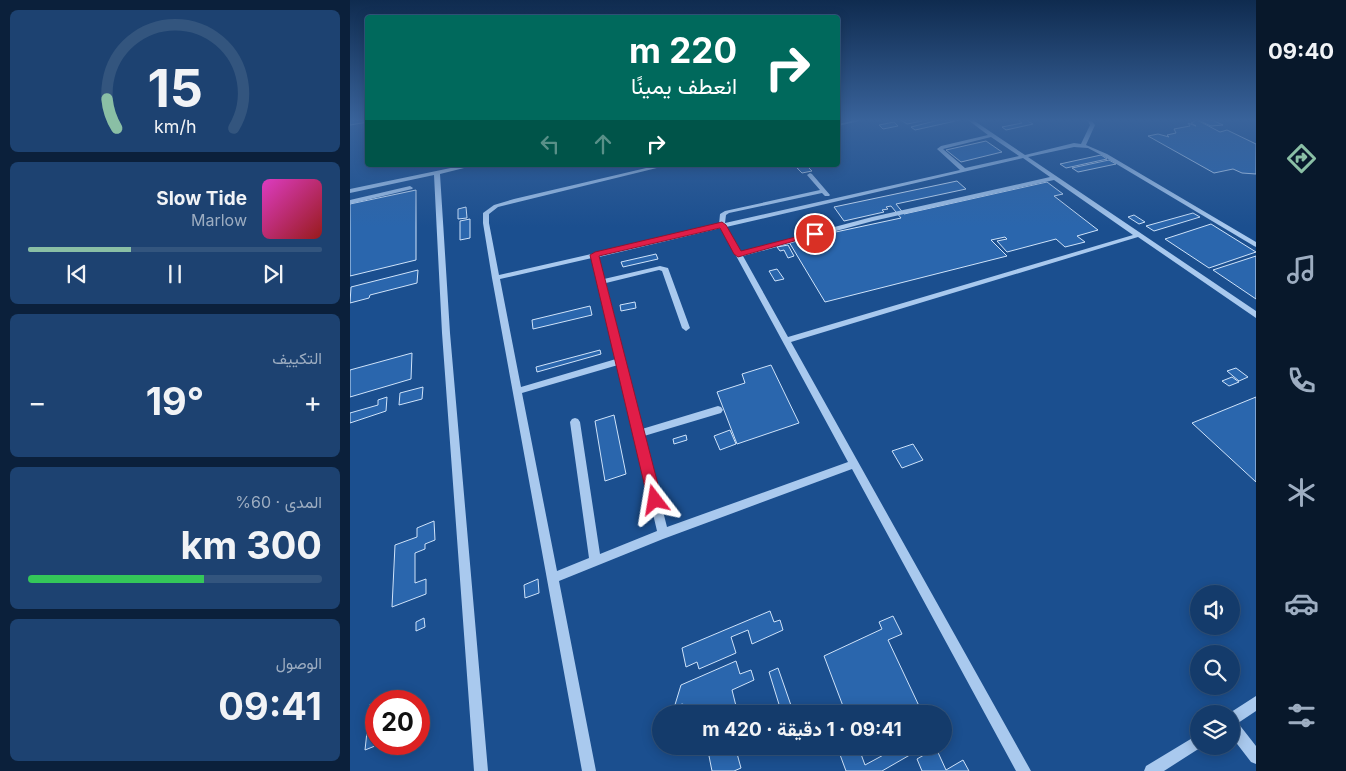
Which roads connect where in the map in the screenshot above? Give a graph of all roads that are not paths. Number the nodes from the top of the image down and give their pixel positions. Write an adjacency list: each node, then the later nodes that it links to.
1 (948, 156): 7 (street)
2 (1029, 156): 4 (lane)
3 (1107, 156): 18 (lane)
4 (1025, 157): 7 (lane); 10 (street)
5 (464, 167): 8 (street)
6 (658, 167): 21 (street)
7 (965, 171): 14 (lane)
8 (436, 173): 12 (street); 40 (street)
9 (810, 175): 13 (lane)
10 (1055, 178): 17 (street); 19 (lane)
11 (410, 188): 15 (street)
12 (350, 191)
13 (824, 191): 14 (lane); 16 (street)
14 (832, 200): 16 (lane)
15 (350, 202)
16 (722, 225): 19 (street); 20 (lane)
17 (1139, 235): 23 (street); 25 (street)
18 (1256, 245)
19 (738, 254): 25 (street)
20 (595, 255): 21 (lane); 22 (street)
21 (496, 278): 27 (street)
22 (601, 282): 24 (street); 26 (street)
23 (1256, 315)
24 (686, 328)
25 (786, 341): 31 (street)
26 (621, 361): 27 (lane); 30 (street)
27 (518, 391): 34 (street)
28 (718, 410): 30 (street)
29 (575, 422): 33 (street)
30 (639, 434): 32 (street)
31 (854, 464): 32 (street); 42 (street)
32 (663, 534): 33 (street)
33 (596, 561): 34 (street)
34 (553, 578): 41 (street)
35 (1256, 703): 36 (street)
36 (1240, 714)
37 (1240, 737): 39 (lane)
38 (1190, 747): 43 (street)
39 (1256, 757)
40 (482, 771)
41 (590, 771)
42 (1024, 771)
43 (1151, 771)

